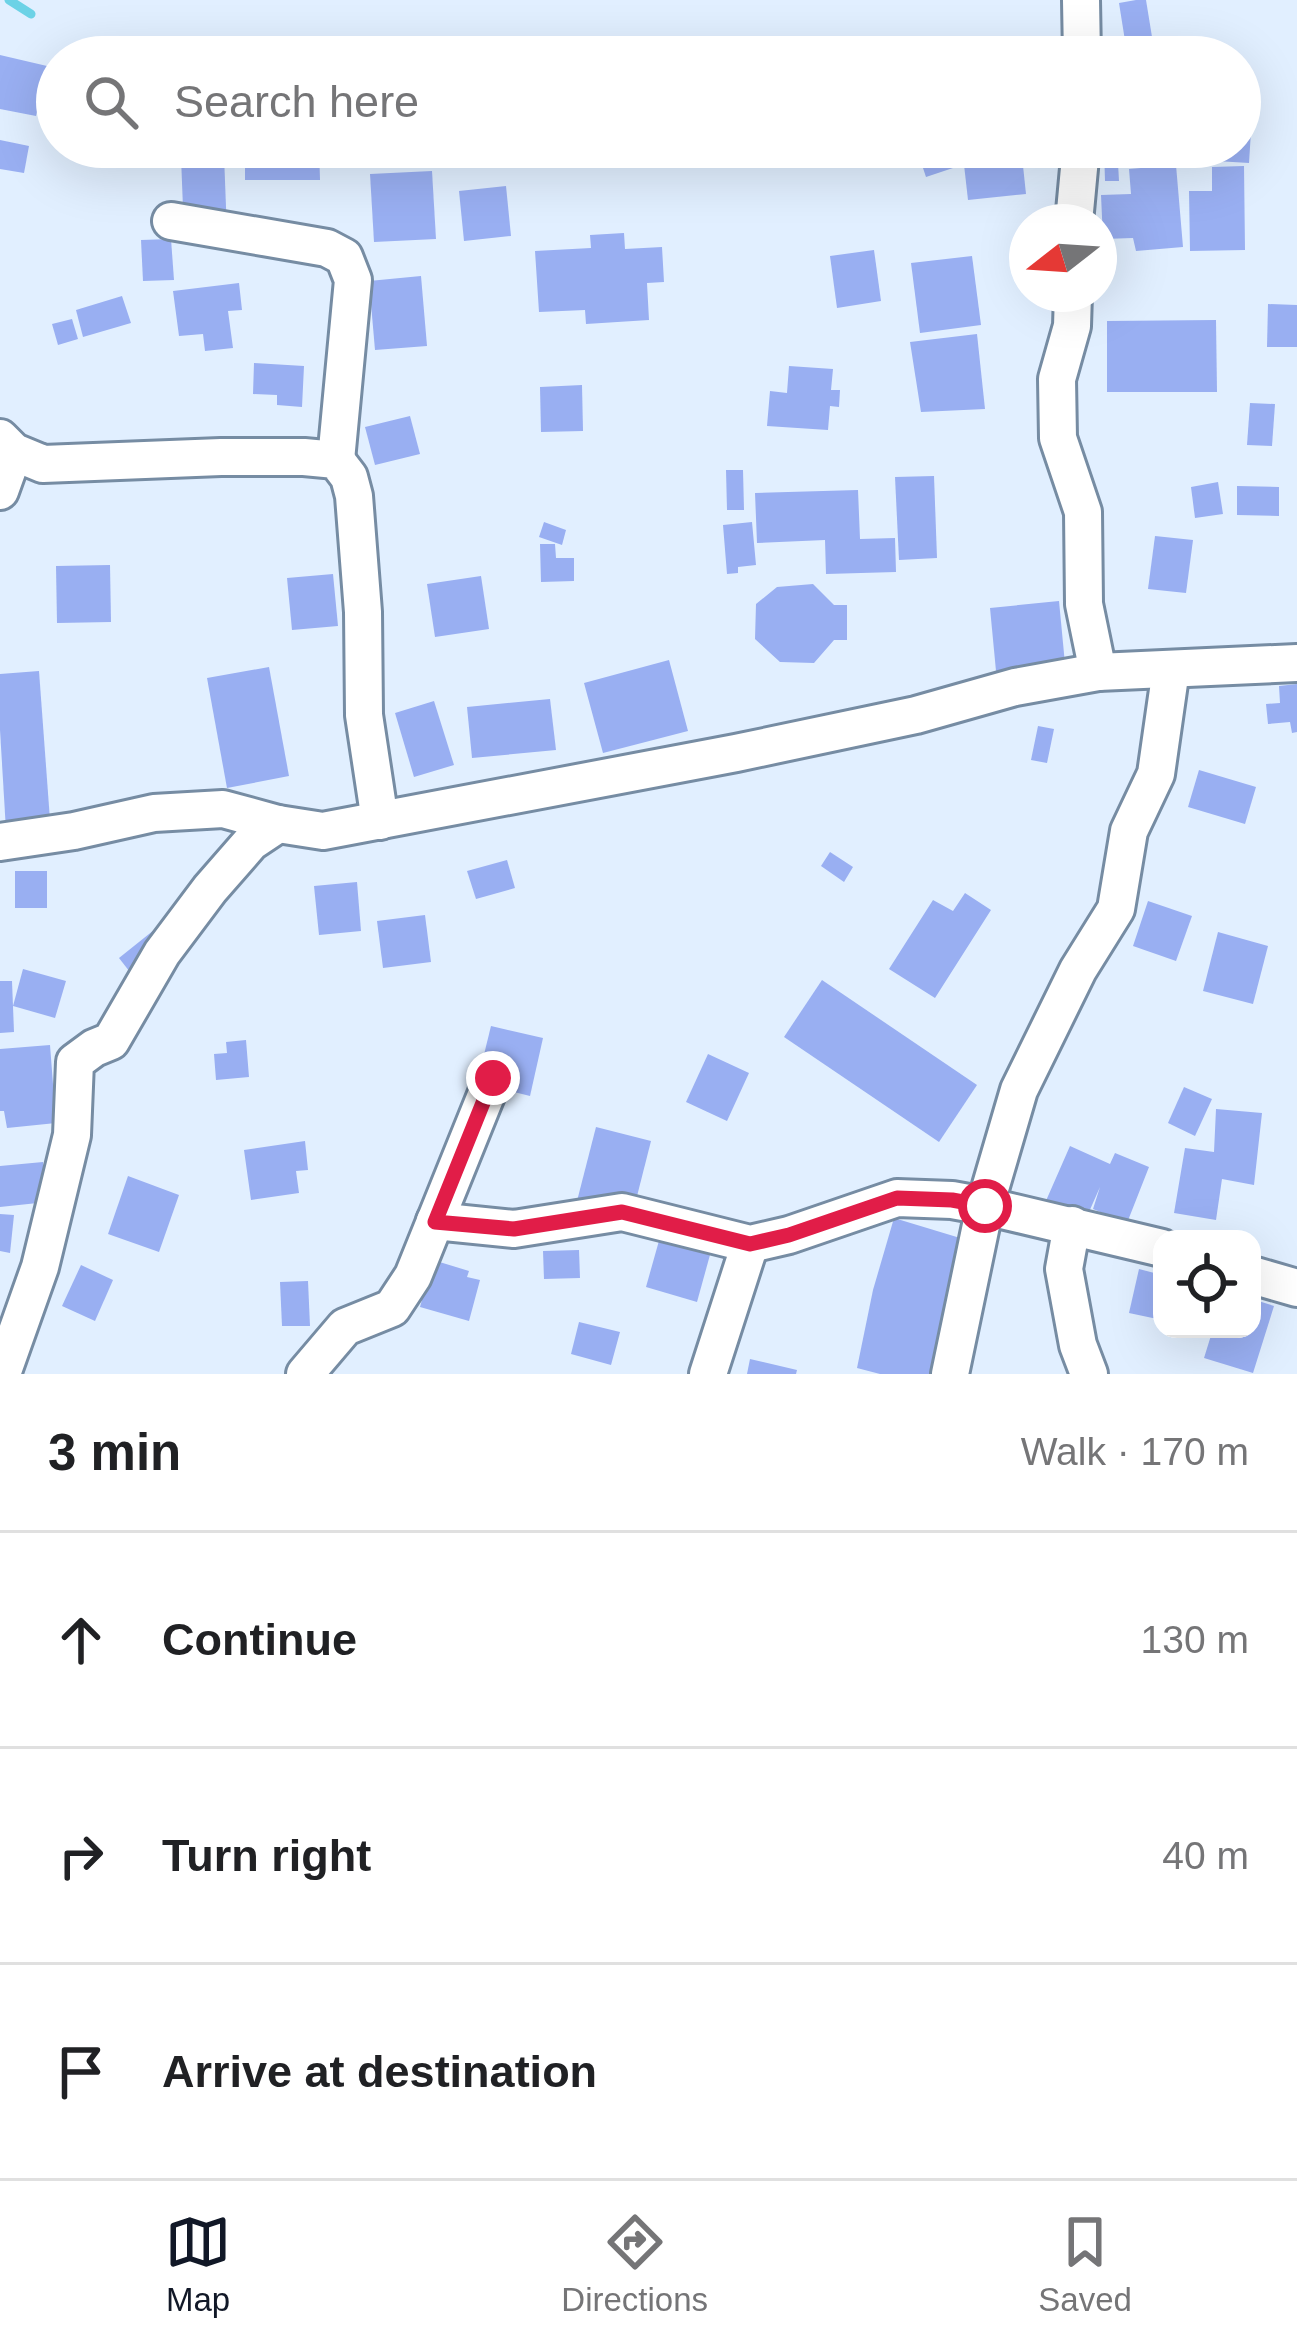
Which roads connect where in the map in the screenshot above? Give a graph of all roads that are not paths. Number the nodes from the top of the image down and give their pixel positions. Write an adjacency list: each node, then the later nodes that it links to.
1 (1081, 0): 2 (street)
2 (1082, 36)
3 (1079, 168): 4 (street)
4 (1076, 204)
5 (171, 221): 8 (street)
6 (1072, 312): 12 (street)
7 (7, 445): 8 (street); 9 (street)
8 (336, 460): 13 (street)
9 (0, 491)
10 (1297, 663): 11 (street)
11 (1171, 669): 12 (street); 17 (street)
12 (1098, 672): 13 (street)
13 (380, 821): 14 (street)
14 (278, 824): 15 (street); 24 (street)
15 (0, 842)
16 (493, 1078): 18 (street)
17 (985, 1206): 19 (street); 20 (street); 27 (street)
18 (435, 1222): 20 (street); 25 (street)
19 (1072, 1225): 21 (street); 28 (street)
20 (750, 1244): 26 (street)
21 (1153, 1246)
22 (1261, 1278): 23 (street)
23 (1297, 1288)
24 (2, 1374)
25 (305, 1374)
26 (708, 1374)
27 (950, 1374)
28 (1089, 1374)

